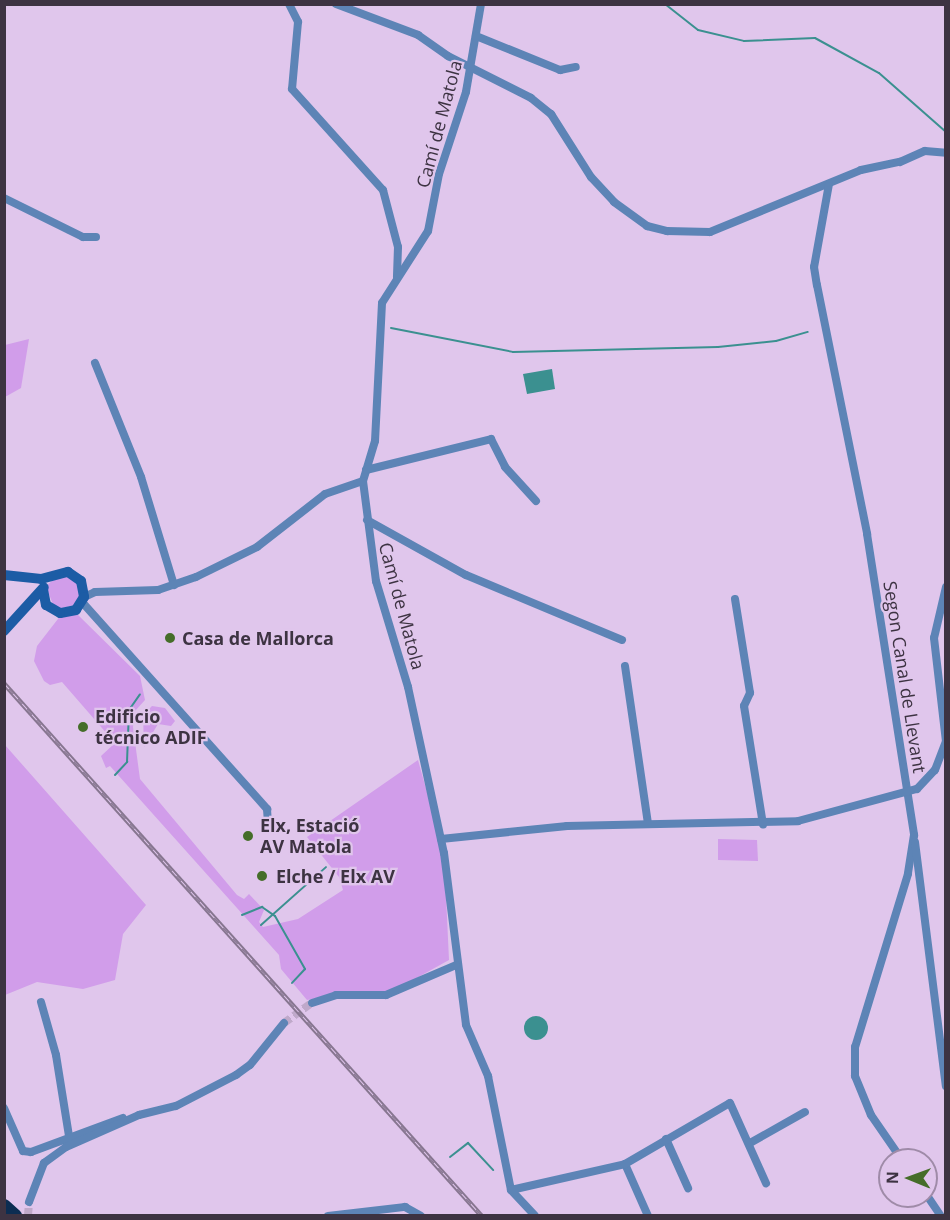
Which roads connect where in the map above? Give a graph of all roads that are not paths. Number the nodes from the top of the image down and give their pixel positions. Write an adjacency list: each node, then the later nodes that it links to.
1 (289, 4): 11 (street)
2 (336, 4): 5 (street)
3 (481, 4): 4 (street, Camí de Matola)
4 (476, 36): 5 (street, Camí de Matola); 6 (street)
5 (471, 67): 8 (street); 11 (street, Camí de Matola)
6 (576, 67)
7 (945, 153): 8 (street)
8 (829, 184): 33 (street, Segon Canal de Llevant)
9 (4, 198): 10 (street)
10 (96, 237)
11 (396, 282): 13 (street, Camí de Matola)
12 (94, 363): 21 (street)
13 (366, 470): 14 (street, Camí de Matola); 15 (street)
14 (363, 481): 16 (street, Camí de Matola); 21 (street)
15 (536, 501)
16 (367, 520): 30 (street); 38 (street, Camí de Matola)
17 (4, 574): 18 (main road)
18 (50, 577): 20 (main road); 23 (main road)
19 (4, 579): 23 (main road)
20 (81, 581): 24 (street); 26 (main road)
21 (174, 585): 24 (street)
22 (945, 586): 32 (street)
23 (43, 589): 27 (main road); 28 (main road)
24 (104, 592): 26 (street)
25 (735, 599): 35 (street)
26 (80, 603): 27 (main road); 36 (street)
27 (46, 605): 28 (main road)
28 (23, 613): 29 (main road)
29 (4, 631)
30 (622, 640)
31 (625, 666): 34 (street)
32 (945, 742): 33 (street)
33 (908, 793): 35 (street); 37 (street, Segon Canal de Llevant)
34 (648, 824): 35 (street); 38 (street)
35 (763, 824)
36 (268, 825)
37 (914, 838): 43 (street); 50 (street, Segon Canal de Llevant)
38 (441, 839): 39 (street, Camí de Matola)
39 (456, 965): 41 (street); 54 (street, Camí de Matola)
40 (41, 1002): 47 (street)
41 (312, 1003)
42 (284, 1023): 46 (street)
43 (945, 1086)
44 (4, 1108): 47 (street)
45 (805, 1112): 49 (street)
46 (139, 1115): 47 (street); 55 (street)
47 (69, 1136)
48 (666, 1139): 49 (street); 51 (street); 53 (street)
49 (750, 1143): 52 (street)
50 (895, 1148)
51 (625, 1164): 54 (street); 61 (street)
52 (766, 1183)
53 (688, 1188)
54 (511, 1190): 60 (street)
55 (29, 1202)
56 (4, 1206): 57 (highway)
57 (15, 1215)
58 (328, 1215): 59 (street)
59 (421, 1215)
60 (535, 1215)
61 (648, 1215)

